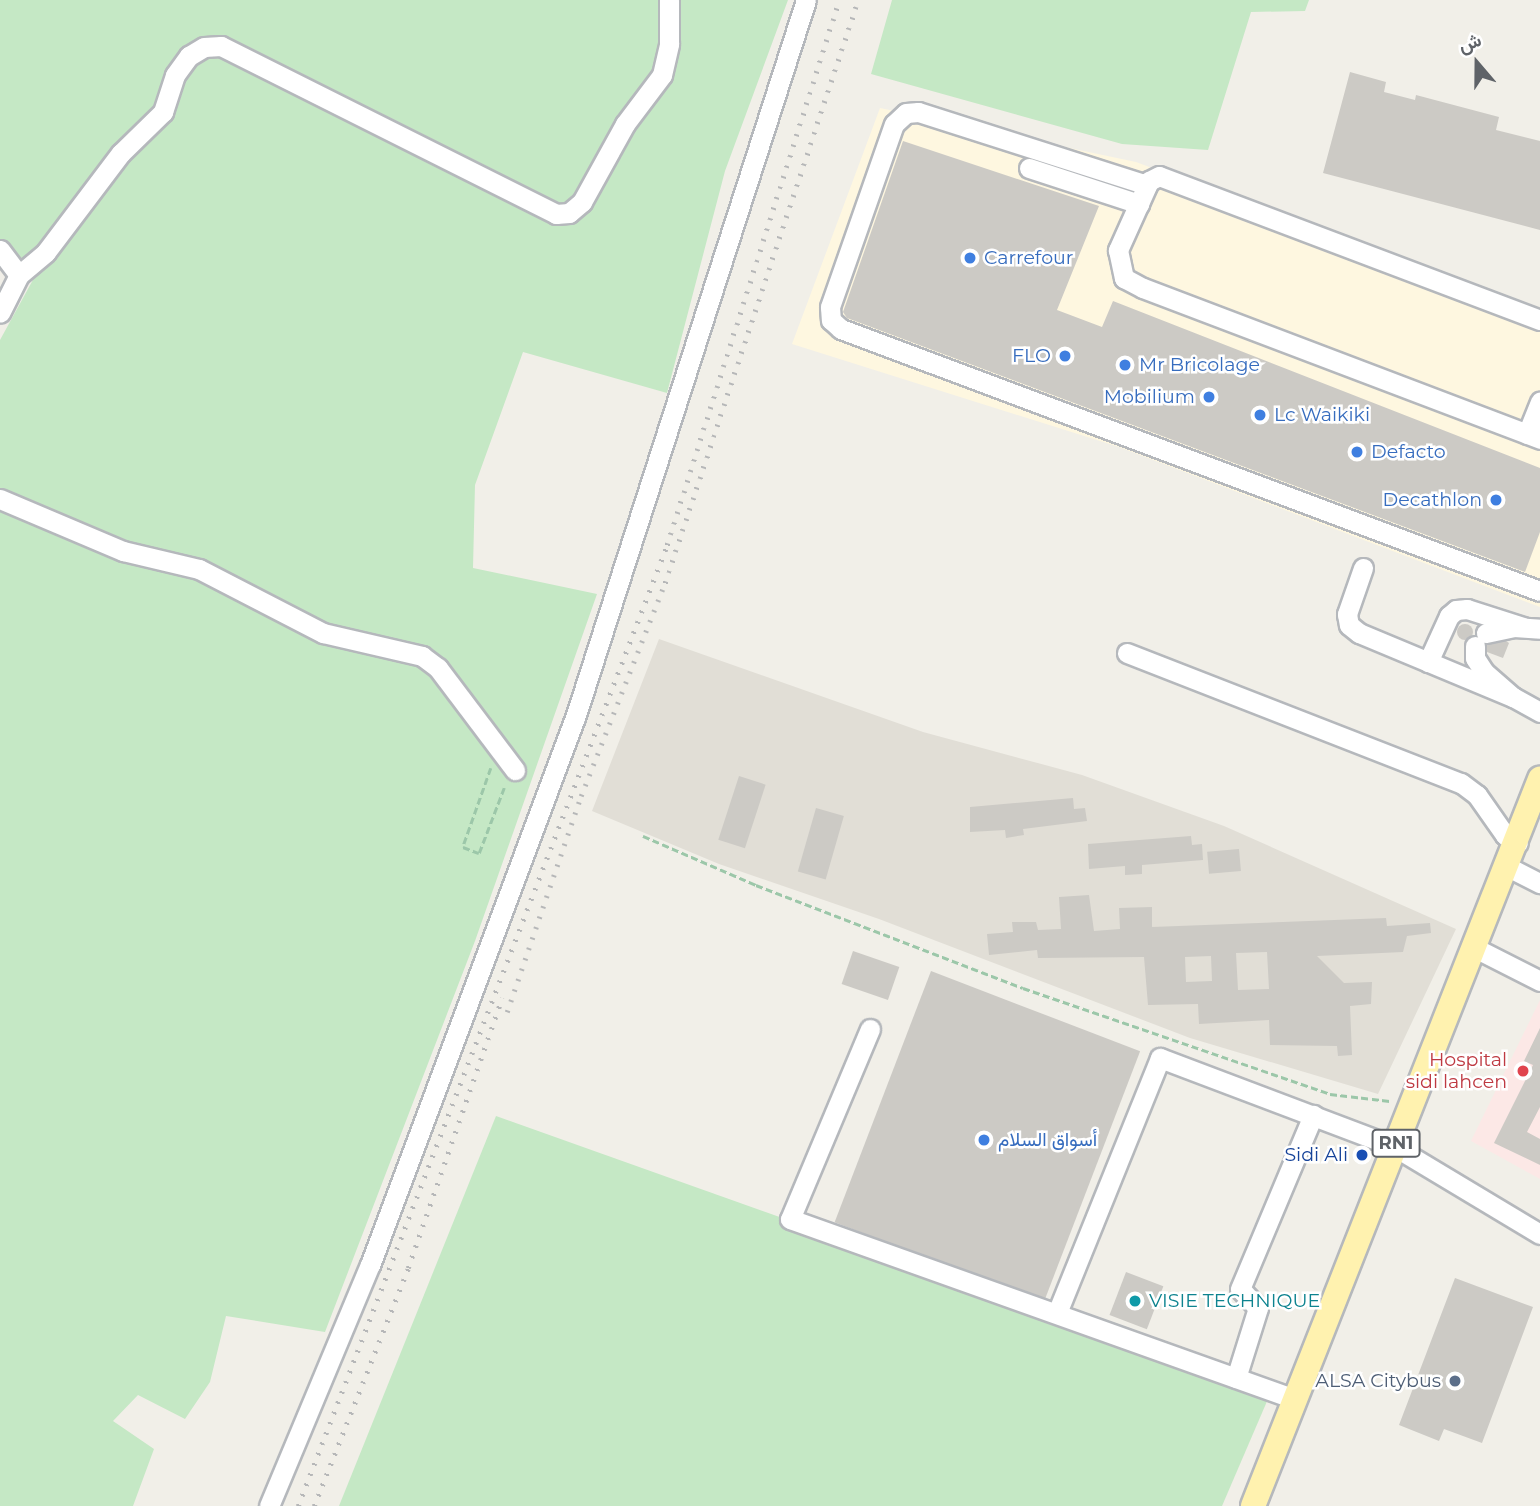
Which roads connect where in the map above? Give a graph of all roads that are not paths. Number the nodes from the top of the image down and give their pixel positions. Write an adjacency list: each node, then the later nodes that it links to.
1 (669, 0): 6 (street)
2 (806, 0): 33 (street)
3 (1029, 168): 4 (street)
4 (1143, 195): 8 (street); 10 (street); 13 (street)
5 (0, 250): 6 (street)
6 (19, 275): 7 (street)
7 (0, 313)
8 (1540, 320)
9 (1540, 401): 10 (street)
10 (1533, 436)
11 (0, 499): 19 (street)
12 (1363, 568): 16 (street)
13 (1540, 591)
14 (1532, 628): 16 (street); 17 (street)
15 (1127, 653): 21 (street)
16 (1428, 662): 17 (street)
17 (1513, 697): 18 (street)
18 (1540, 712)
19 (515, 770)
20 (1540, 779): 21 (main road, RN1)
21 (1518, 843): 22 (main road, RN1)
22 (1508, 867): 23 (street); 24 (main road, RN1)
23 (1540, 883)
24 (1475, 948): 25 (street); 28 (main road, RN1)
25 (1540, 981)
26 (870, 1029): 30 (street)
27 (1313, 1115): 28 (street); 30 (street); 31 (street)
28 (1395, 1147): 29 (street); 32 (main road, RN1)
29 (1540, 1234)
30 (1057, 1313): 31 (street)
31 (1236, 1378): 32 (street)
32 (1295, 1399): 34 (main road, RN1)
33 (270, 1506)
34 (1253, 1506)

